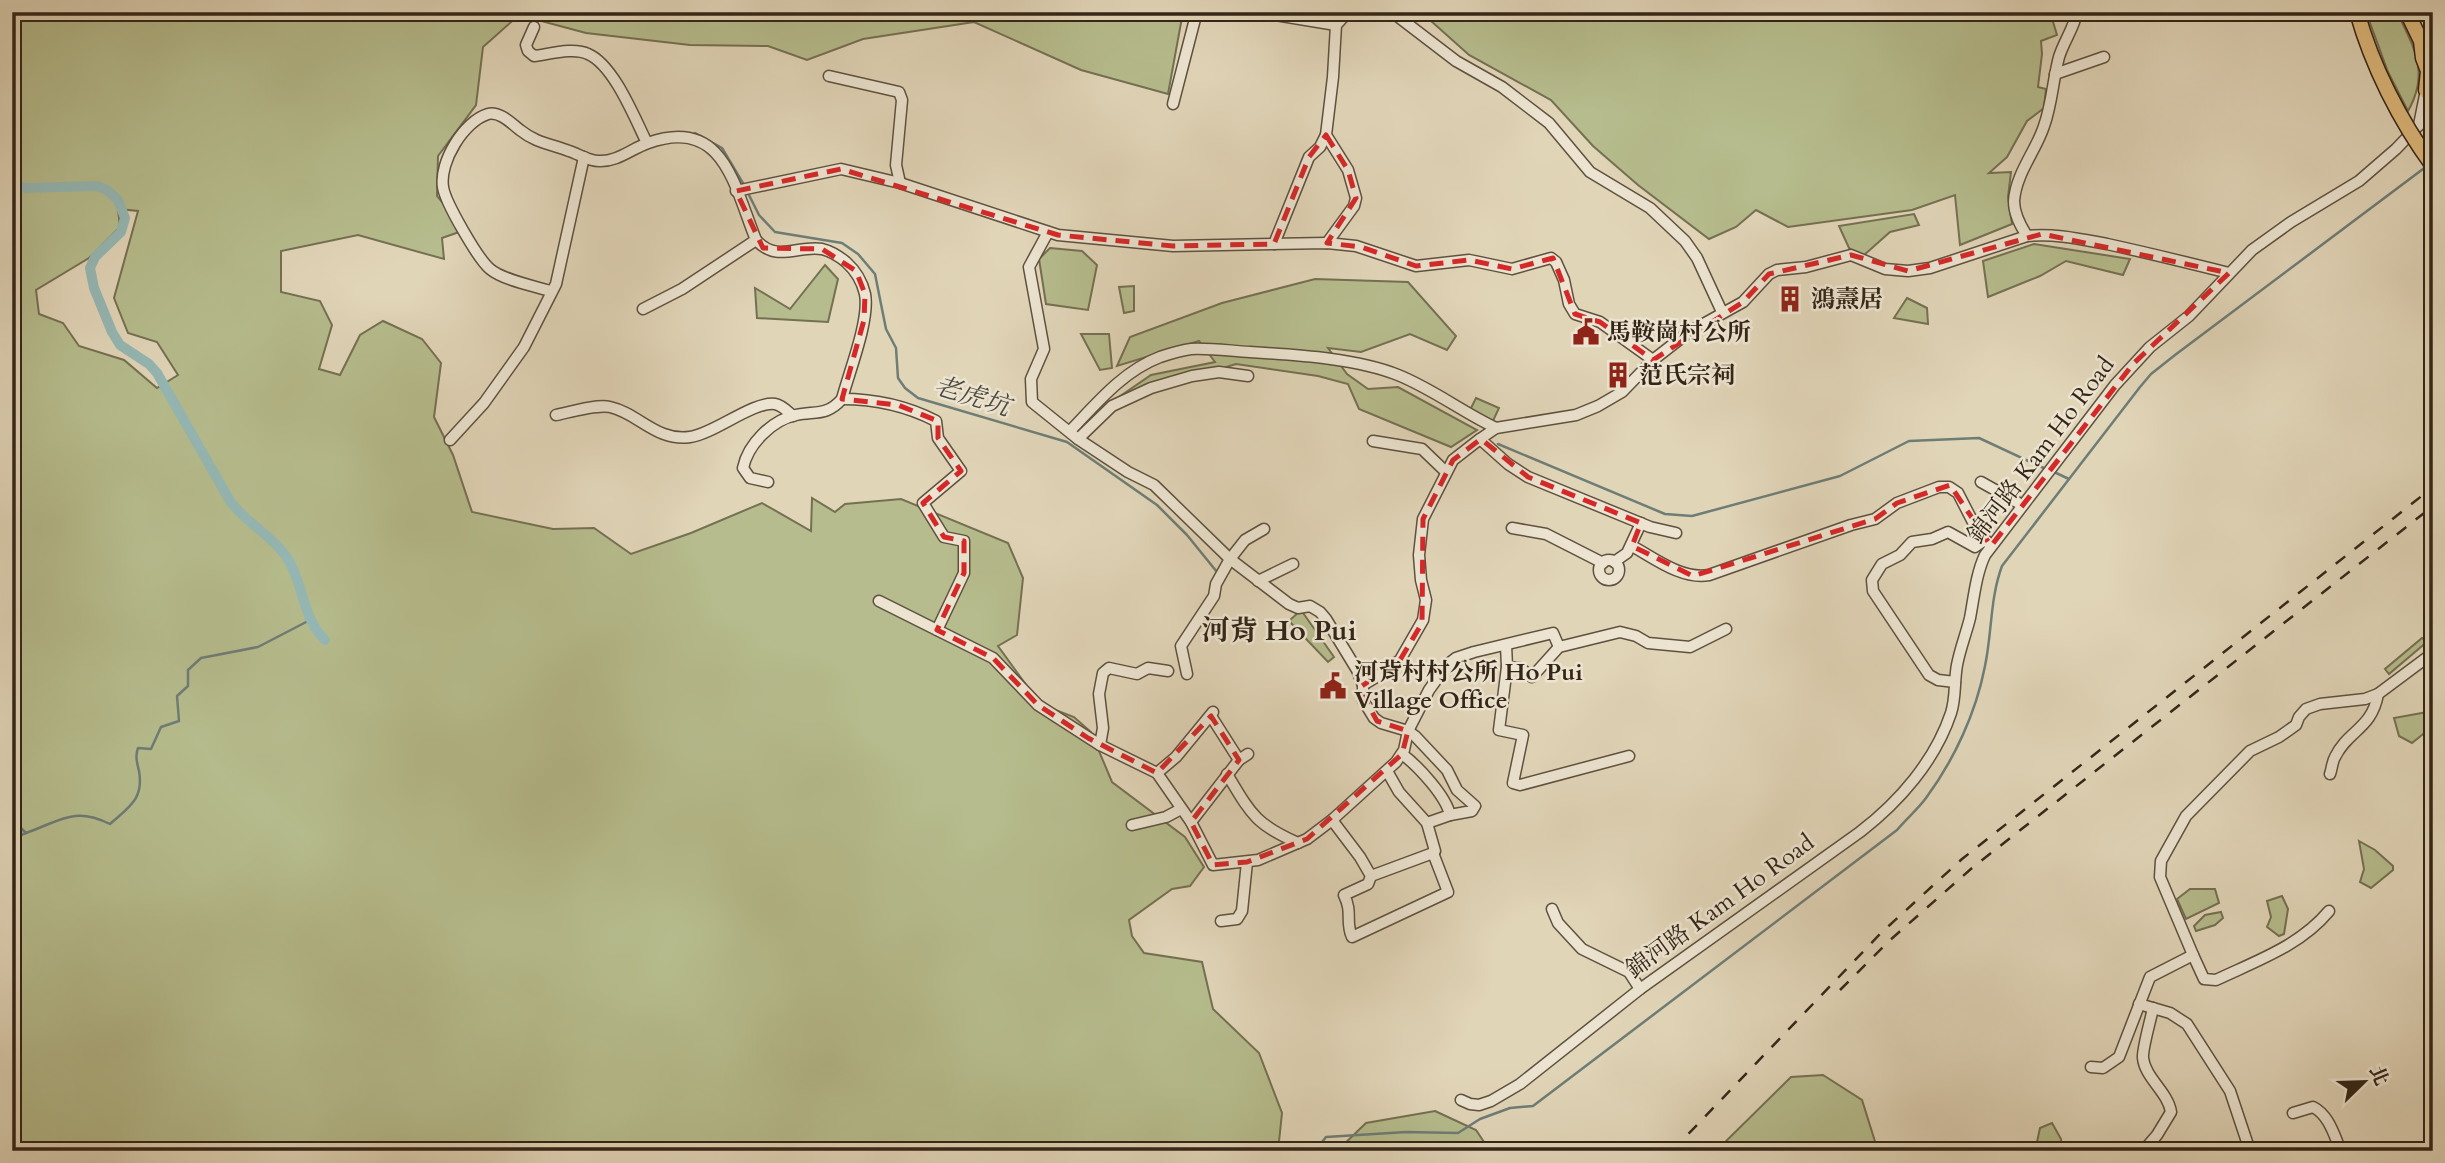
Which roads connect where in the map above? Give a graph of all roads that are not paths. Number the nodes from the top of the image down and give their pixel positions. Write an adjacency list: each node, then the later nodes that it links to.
1 (1200, 12): 17 (street)
2 (1256, 12): 9 (street)
3 (1348, 12): 9 (street)
4 (1392, 12): 35 (street)
5 (2077, 12): 14 (street)
6 (2357, 12): 24 (main road, bridge)
7 (2363, 12): 22 (main road)
8 (2407, 12): 11 (main road)
9 (1336, 25): 20 (street)
10 (534, 27): 21 (street)
11 (2421, 41): 12 (main road); 16 (main road)
12 (2433, 51)
13 (2104, 57): 14 (street)
14 (2055, 74): 28 (street)
15 (829, 76): 25 (street)
16 (2430, 84): 19 (street)
17 (1173, 104)
18 (2433, 115): 19 (street, 錦河路 Kam Ho Road)
19 (2418, 125): 32 (street, 錦河路 Kam Ho Road)
20 (1326, 135): 30 (street); 31 (street)
21 (648, 143): 23 (street); 26 (street)
22 (2433, 156)
23 (584, 157): 33 (street); 33 (street)
24 (2433, 166)
25 (900, 183): 26 (street); 27 (street)
26 (738, 190): 29 (street)
27 (1048, 232): 31 (street); 42 (street)
28 (2026, 236): 32 (street); 35 (street)
29 (756, 240): 34 (street); 38 (street)
30 (1327, 243): 31 (street); 36 (street)
31 (1274, 244)
32 (2229, 273): 49 (street, 錦河路 Kam Ho Road)
33 (550, 291): 44 (street)
34 (643, 309)
35 (1723, 312): 36 (street)
36 (1653, 360): 41 (street)
37 (1248, 376): 42 (street)
38 (842, 399): 40 (street); 61 (street)
39 (556, 415): 40 (street)
40 (793, 416): 47 (street)
41 (1496, 428): 42 (street); 43 (street)
42 (1074, 435): 56 (street)
43 (1480, 439): 46 (street); 50 (street)
44 (450, 440)
45 (1373, 441): 46 (street)
46 (1446, 472): 69 (street)
47 (768, 482)
48 (1981, 482): 49 (street)
49 (2022, 505): 54 (street, 錦河路 Kam Ho Road)
50 (1641, 523): 53 (street); 55 (street)
51 (1512, 528): 55 (street)
52 (1264, 529): 56 (street)
53 (1676, 533)
54 (1988, 543): 55 (street); 68 (street, 錦河路 Kam Ho Road); 68 (street)
55 (1632, 546)
56 (1230, 559): 58 (street); 67 (street)
57 (1293, 564): 58 (street)
58 (1258, 581): 69 (street)
59 (879, 601): 61 (street)
60 (1726, 629): 63 (street)
61 (937, 630): 72 (street)
62 (1506, 645): 63 (street); 65 (street); 71 (street)
63 (1559, 647): 65 (street)
64 (2433, 653): 70 (street)
65 (1507, 667): 74 (street)
66 (1168, 671): 72 (street)
67 (1187, 674)
68 (1955, 682): 93 (street, 錦河路 Kam Ho Road)
69 (1363, 685): 71 (street)
70 (2378, 694): 78 (street); 92 (street)
71 (1408, 731): 73 (street); 80 (street)
72 (1100, 746): 76 (street)
73 (1402, 754): 75 (street); 80 (street)
74 (1629, 756)
75 (1387, 771): 81 (street); 83 (street)
76 (1157, 774): 77 (street); 79 (street)
77 (1227, 774): 82 (street); 85 (street)
78 (2330, 774)
79 (1181, 809): 82 (street); 84 (street)
80 (1450, 815): 83 (street)
81 (1332, 820): 85 (street); 88 (street)
82 (1191, 822): 87 (street)
83 (1427, 823): 86 (street)
84 (1132, 825)
85 (1298, 843): 87 (street)
86 (1433, 853): 88 (street); 88 (street)
87 (1247, 862): 91 (street)
88 (1371, 876)
89 (1552, 909): 93 (street)
90 (2329, 911): 92 (street)
91 (1220, 921)
92 (2193, 956): 94 (street)
93 (1640, 989): 97 (street, 錦河路 Kam Ho Road)
94 (2139, 1004): 95 (street); 96 (street)
95 (2153, 1008): 100 (street); 101 (street)
96 (2091, 1068)
97 (1461, 1100)
98 (2293, 1113): 102 (street)
99 (2134, 1151): 100 (street)
100 (2144, 1151)
101 (2250, 1151)
102 (2342, 1151)

